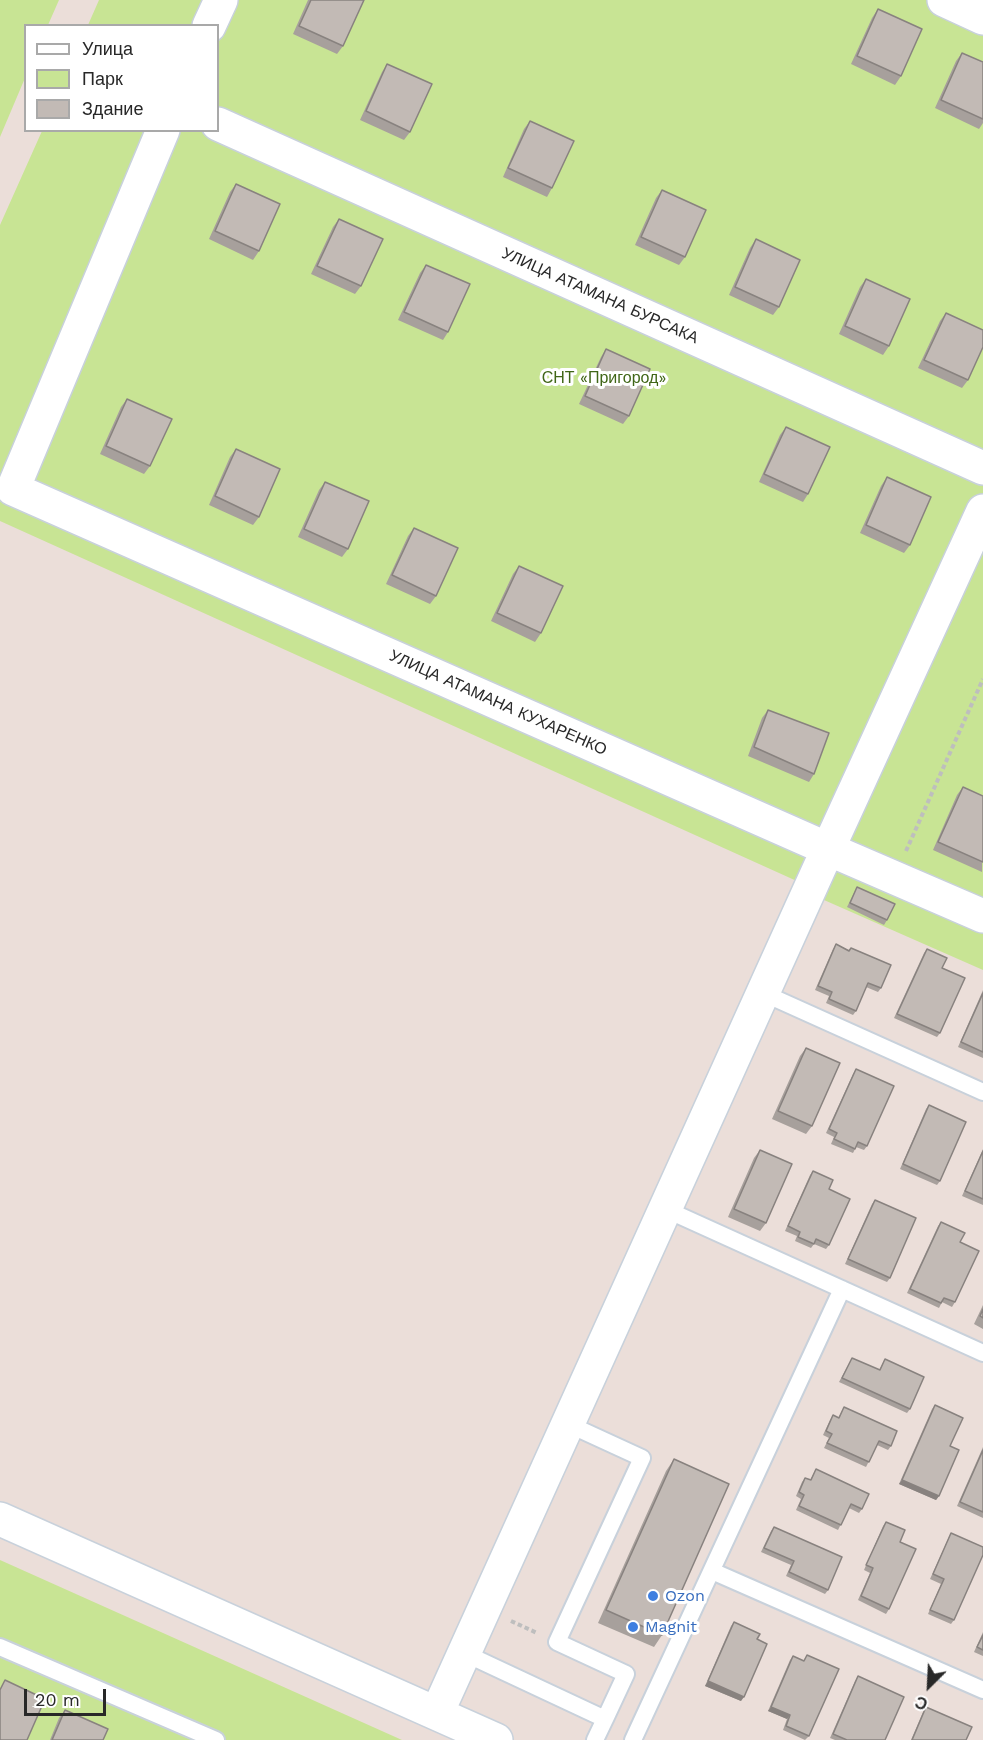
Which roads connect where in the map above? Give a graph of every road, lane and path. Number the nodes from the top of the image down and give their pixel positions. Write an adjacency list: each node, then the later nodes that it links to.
1 (221, 0): 4 (street)
2 (944, 0): 3 (street)
3 (983, 18)
4 (211, 24)
5 (219, 124): 7 (street, УЛИЦА АТАМАНА БУРСАКА)
6 (162, 132): 10 (street, УЛИЦА АТАМАНА КУХАРЕНКО)
7 (983, 468)
8 (983, 511): 10 (street)
9 (983, 679): 11 (path)
10 (828, 849): 11 (street, УЛИЦА АТАМАНА КУХАРЕНКО); 13 (street)
11 (895, 876): 12 (street, УЛИЦА АТАМАНА КУХАРЕНКО)
12 (983, 916)
13 (763, 993): 14 (lane); 15 (street)
14 (983, 1092)
15 (664, 1209): 16 (lane); 18 (street)
16 (842, 1289): 17 (lane); 20 (lane)
17 (983, 1353)
18 (568, 1424): 22 (street); 25 (lane)
19 (0, 1520): 24 (street)
20 (712, 1571): 23 (lane); 29 (lane)
21 (0, 1647): 27 (lane)
22 (464, 1653): 24 (street); 25 (lane)
23 (983, 1689)
24 (437, 1713): 26 (street)
25 (605, 1719): 28 (lane)
26 (492, 1739)
27 (216, 1740)
28 (595, 1740)
29 (633, 1740)

